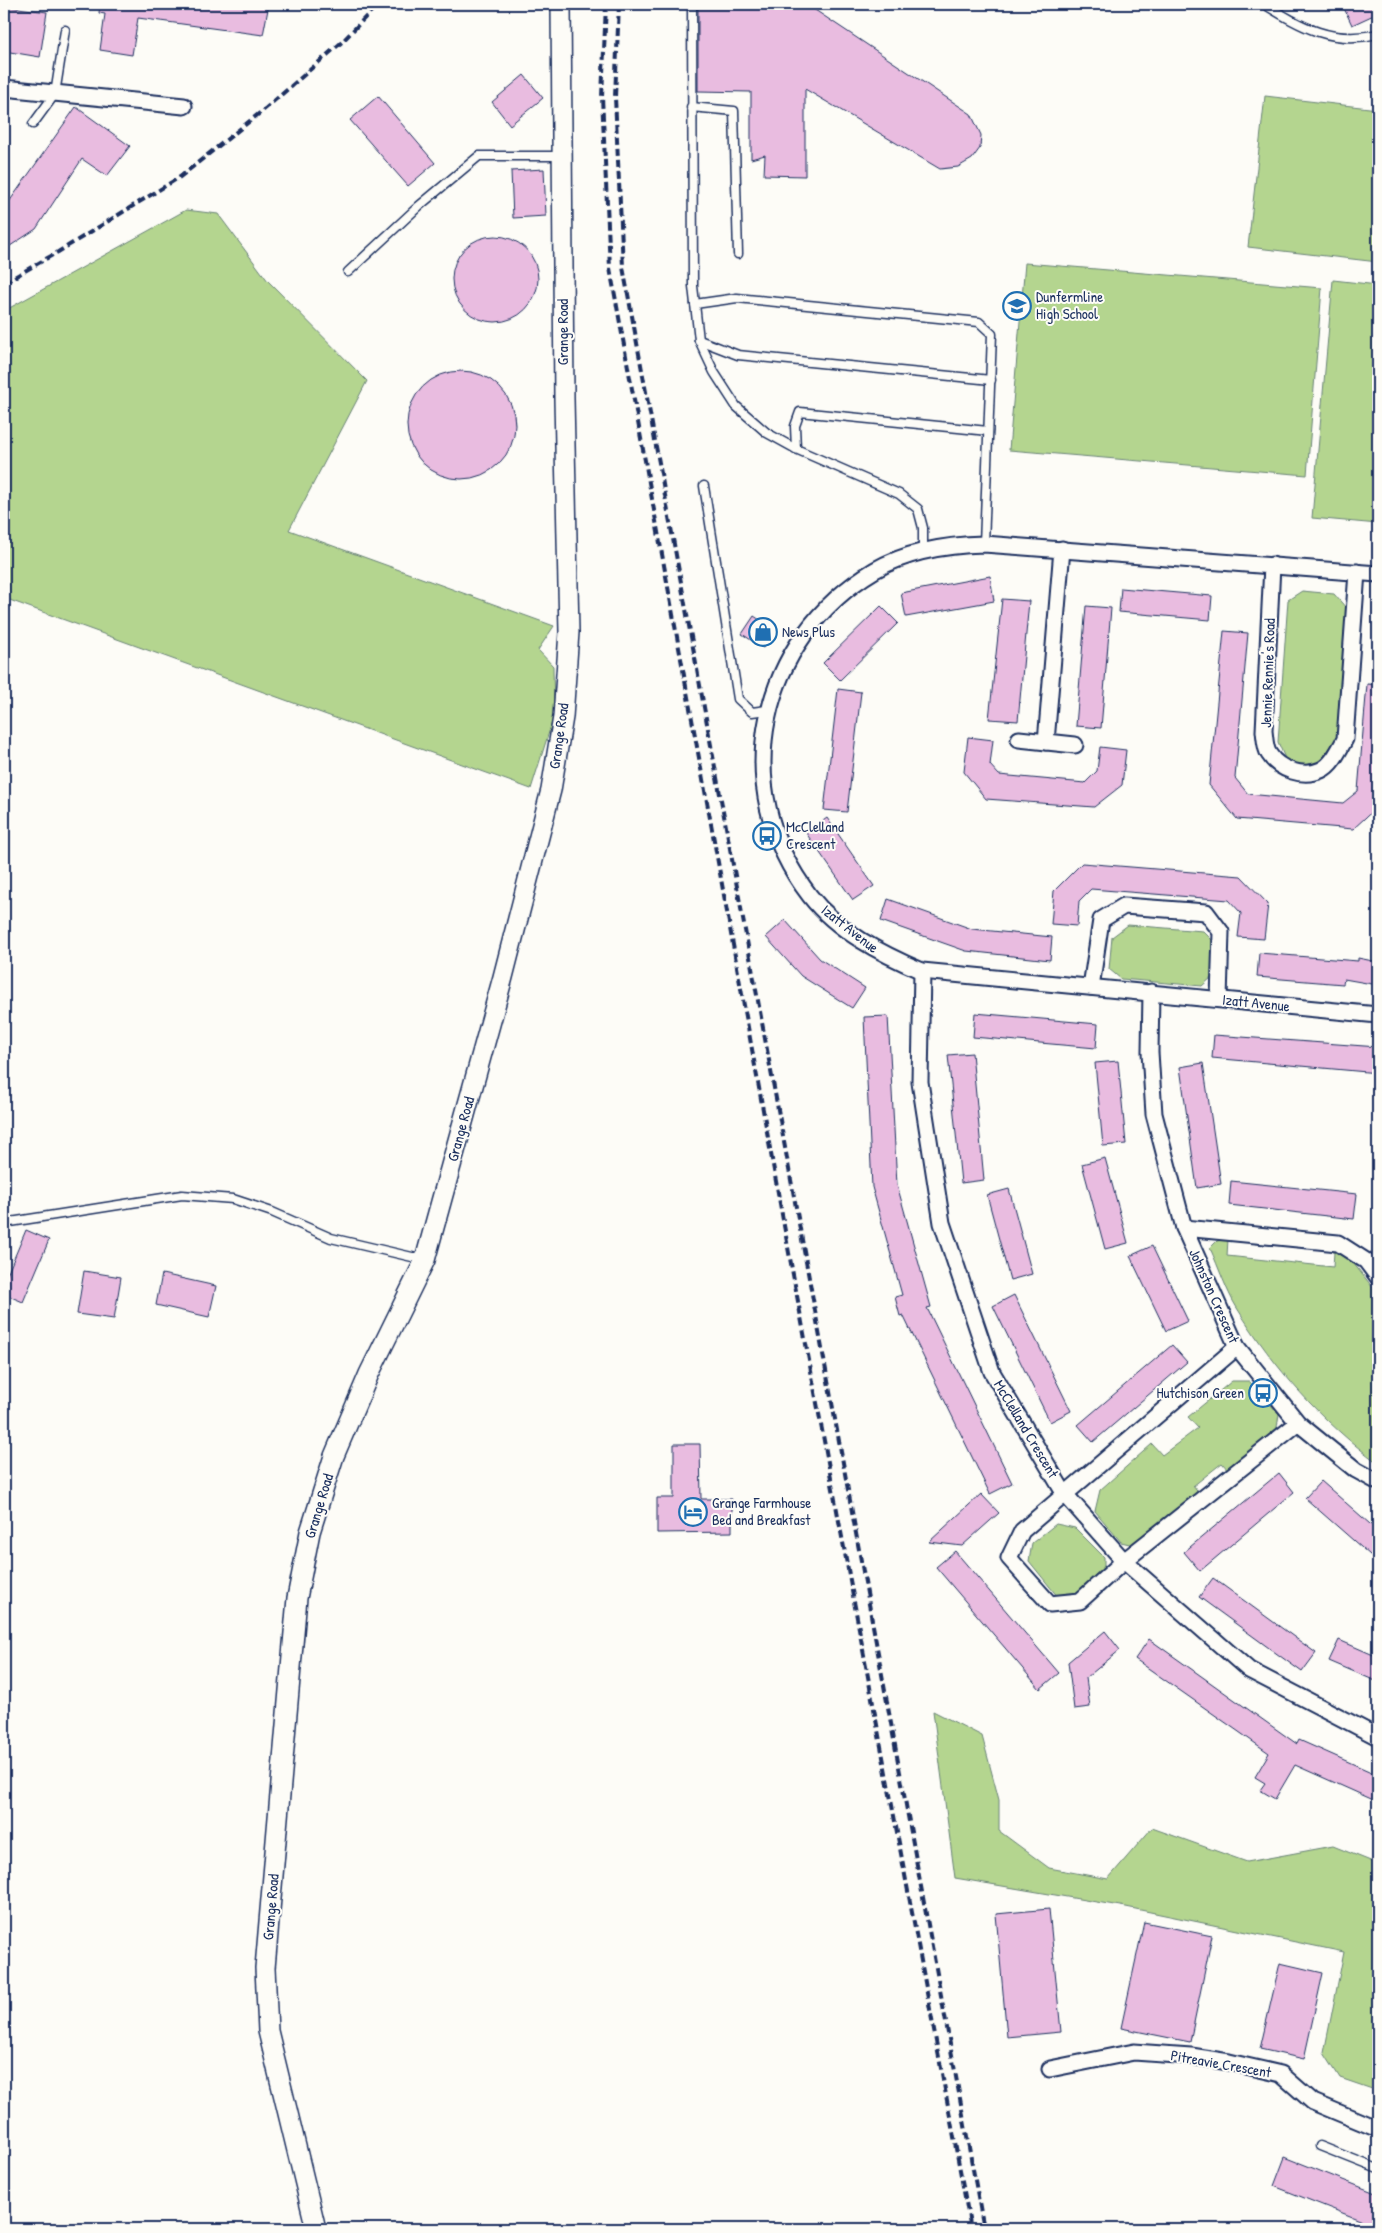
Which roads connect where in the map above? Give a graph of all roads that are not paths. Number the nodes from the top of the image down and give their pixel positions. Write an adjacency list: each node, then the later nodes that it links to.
1 (561, 4): 11 (street, Grange Road)
2 (692, 4): 9 (lane)
3 (1264, 4): 5 (lane)
4 (65, 30): 7 (lane)
5 (1378, 34)
6 (4, 88): 7 (street)
7 (55, 94): 8 (street); 10 (lane)
8 (184, 106)
9 (691, 108): 12 (lane); 14 (lane)
10 (33, 124)
11 (562, 156): 13 (lane); 38 (street, Grange Road)
12 (738, 254)
13 (348, 272)
14 (695, 304): 15 (lane); 16 (lane)
15 (699, 340): 16 (lane); 18 (lane)
16 (991, 380): 17 (lane)
17 (988, 431): 18 (lane); 20 (lane)
18 (796, 449): 22 (lane)
19 (704, 486): 26 (lane)
20 (984, 544): 21 (street); 22 (street, Izatt Avenue)
21 (1062, 548): 23 (street); 28 (street)
22 (923, 552): 26 (street, Izatt Avenue)
23 (1272, 565): 24 (street); 24 (street, Jennie Rennie's Road)
24 (1357, 572): 25 (street)
25 (1378, 574)
26 (768, 710): 30 (street, Izatt Avenue)
27 (1019, 739): 28 (street)
28 (1046, 742): 29 (street)
29 (1075, 745)
30 (922, 971): 31 (street, Izatt Avenue); 43 (street, McClelland Crescent)
31 (1091, 987): 32 (street, Izatt Avenue); 33 (street)
32 (1151, 992): 33 (street, Izatt Avenue); 36 (street, Johnston Crescent)
33 (1220, 999): 34 (street, Izatt Avenue)
34 (1378, 1015)
35 (4, 1223): 38 (lane)
36 (1184, 1228): 37 (street, Johnston Crescent); 40 (street, Johnston Crescent)
37 (1372, 1257): 39 (street, Johnston Crescent)
38 (425, 1260): 50 (street, Grange Road)
39 (1378, 1277)
40 (1237, 1347): 41 (street, Johnston Crescent); 43 (street)
41 (1298, 1423): 42 (street, Johnston Crescent); 44 (street)
42 (1378, 1482)
43 (1064, 1493): 44 (street, McClelland Crescent); 44 (street)
44 (1124, 1561): 45 (street, McClelland Crescent)
45 (1378, 1737)
46 (1050, 2069): 47 (street, Pitreavie Crescent)
47 (1378, 2129)
48 (1320, 2146): 49 (lane)
49 (1378, 2169)
50 (316, 2229)

